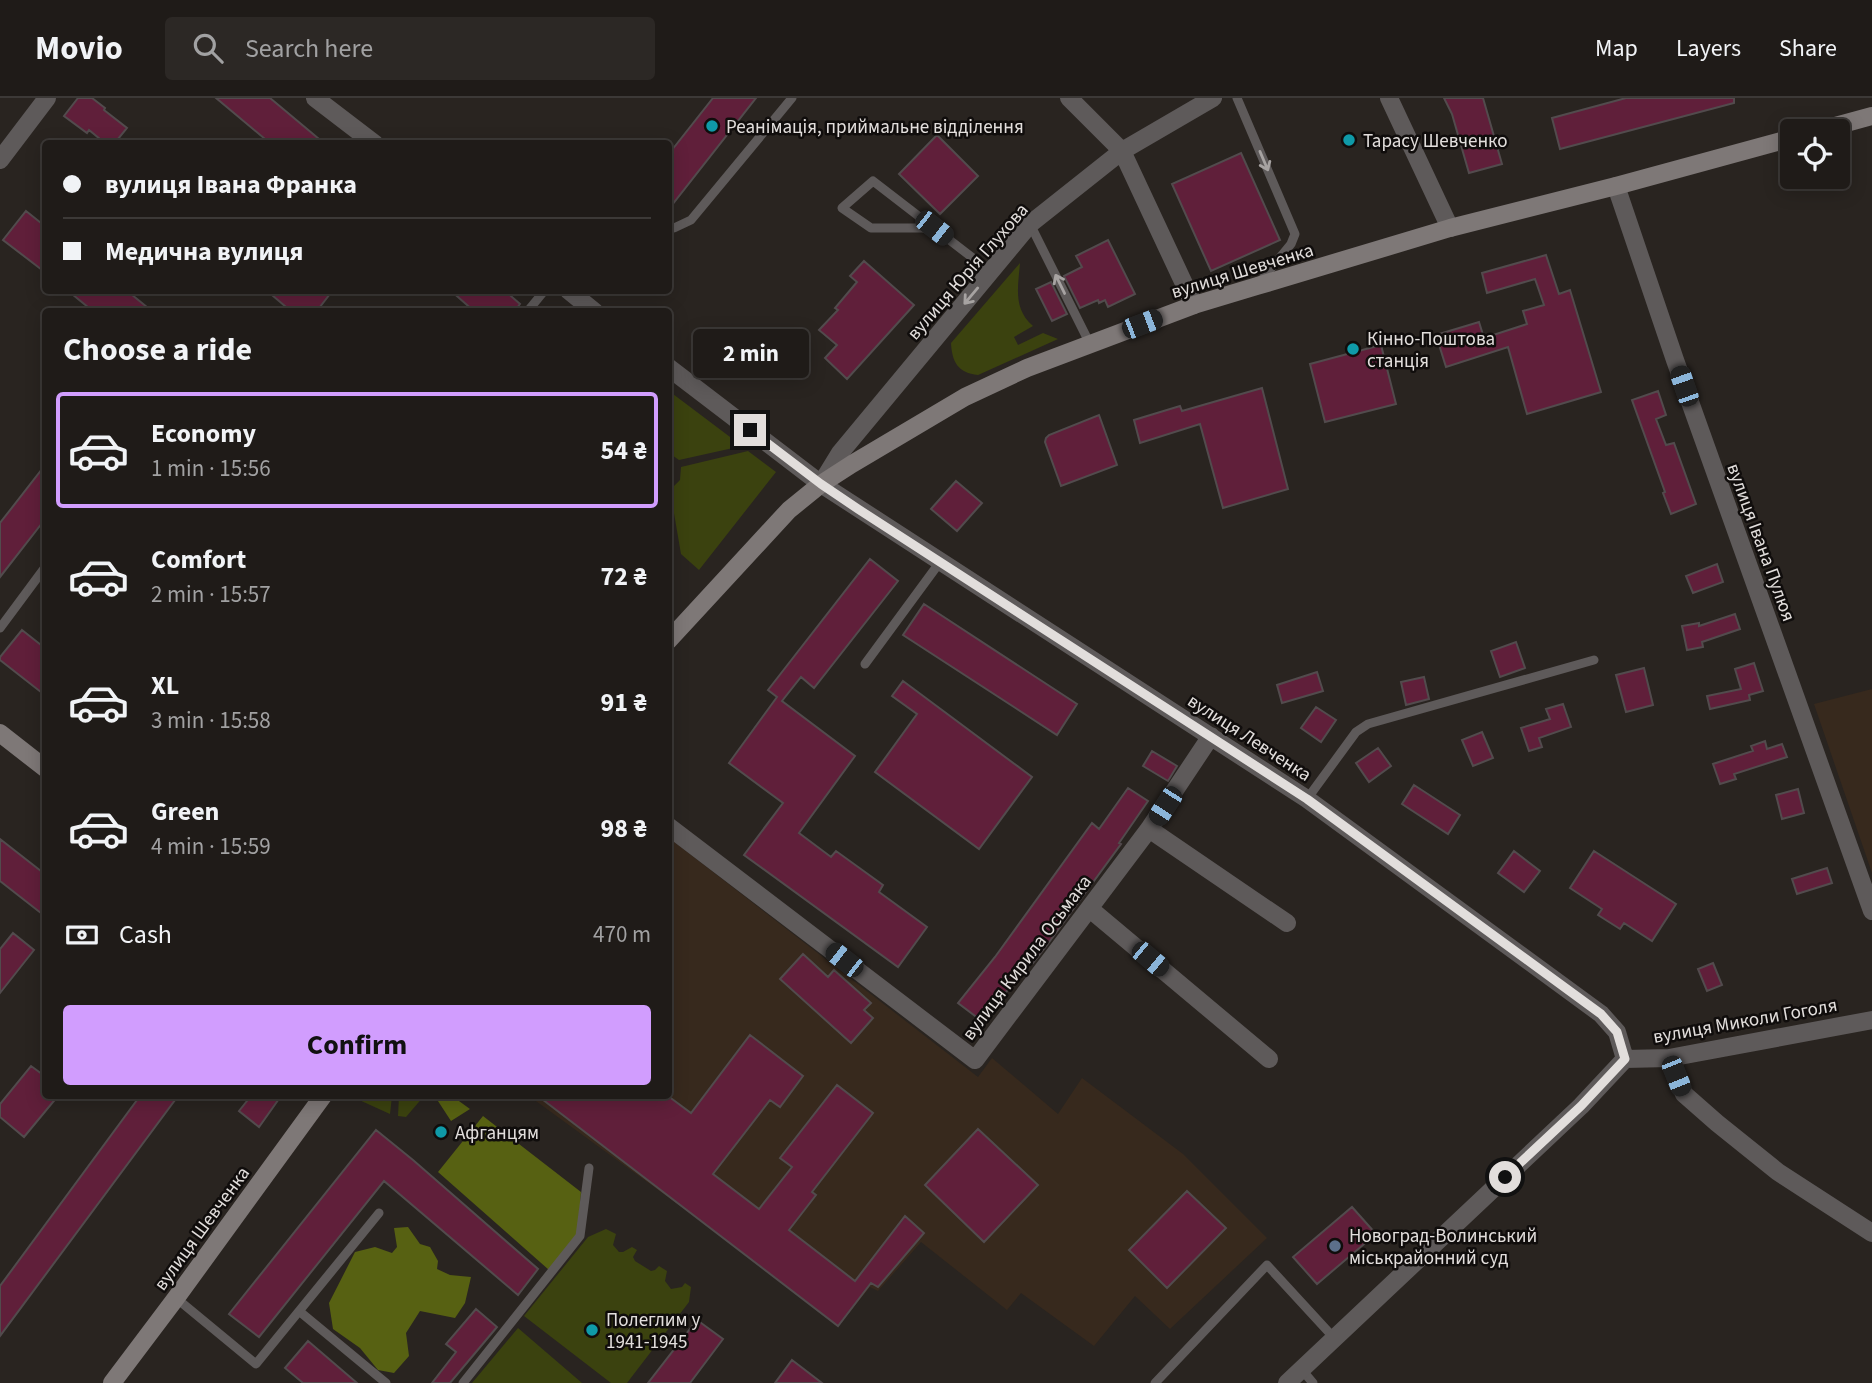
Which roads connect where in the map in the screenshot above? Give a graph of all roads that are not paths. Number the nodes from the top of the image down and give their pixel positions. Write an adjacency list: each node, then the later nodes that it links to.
1 (47, 98): 13 (street)
2 (315, 98): 10 (street)
3 (792, 98): 16 (lane)
4 (1069, 98): 12 (street)
5 (1213, 98): 12 (street, вулиця Юрія Глухова)
6 (1237, 98): 20 (lane, one-way to 20)
7 (1389, 98): 18 (street)
8 (1872, 116): 9 (main road)
9 (1850, 122)
10 (370, 140)
11 (1780, 141): 14 (main road, вулиця Шевченка)
12 (1122, 151): 15 (street, вулиця Юрія Глухова); 23 (street)
13 (0, 160)
14 (1616, 186): 18 (main road, вулиця Шевченка); 42 (street, вулиця Івана Пулюя)
15 (1031, 224): 19 (street, вулиця Юрія Глухова); 26 (lane, one-way to 15)
16 (672, 228)
17 (934, 228): 17 (lane); 19 (lane)
18 (1450, 228): 20 (main road, вулиця Шевченка)
19 (991, 272): 28 (street, вулиця Юрія Глухова, one-way to 28)
20 (1257, 286): 23 (main road, вулиця Шевченка)
21 (542, 294): 24 (lane)
22 (573, 294): 25 (street)
23 (1194, 305): 26 (main road, вулиця Шевченка)
24 (530, 308)
25 (590, 308)
26 (1090, 344): 28 (main road, вулиця Шевченка)
27 (672, 371): 28 (street, вулиця Левченка)
28 (821, 484): 29 (street, вулиця Левченка); 32 (main road, вулиця Шевченка)
29 (940, 562): 34 (lane); 36 (street, вулиця Левченка)
30 (42, 571): 31 (lane)
31 (0, 628)
32 (672, 637)
33 (1594, 660): 38 (lane)
34 (866, 664)
35 (0, 733): 37 (main road)
36 (1211, 736): 38 (street, вулиця Левченка); 39 (street, вулиця Кирила Осьмака)
37 (42, 766)
38 (1307, 799): 47 (street, вулиця Левченка)
39 (1149, 829): 41 (street, вулиця Кирила Осьмака); 43 (street)
40 (672, 830): 41 (street, вулиця Кирила Осьмака)
41 (1090, 908): 46 (street)
42 (1872, 911)
43 (1287, 923)
44 (1872, 1020): 45 (street, вулиця Миколи Гоголя)
45 (1669, 1058): 47 (street, вулиця Миколи Гоголя); 51 (street)
46 (1269, 1059)
47 (1625, 1059): 54 (street)
48 (321, 1099): 52 (main road, вулиця Шевченка)
49 (589, 1168): 58 (lane)
50 (379, 1213): 53 (lane)
51 (1872, 1233)
52 (176, 1298): 53 (lane); 56 (main road, вулиця Шевченка)
53 (299, 1311): 57 (lane)
54 (1335, 1339): 55 (street); 59 (lane)
55 (1307, 1377): 60 (street)
56 (112, 1383)
57 (386, 1383)
58 (463, 1383)
59 (1155, 1383)
60 (1287, 1383)

